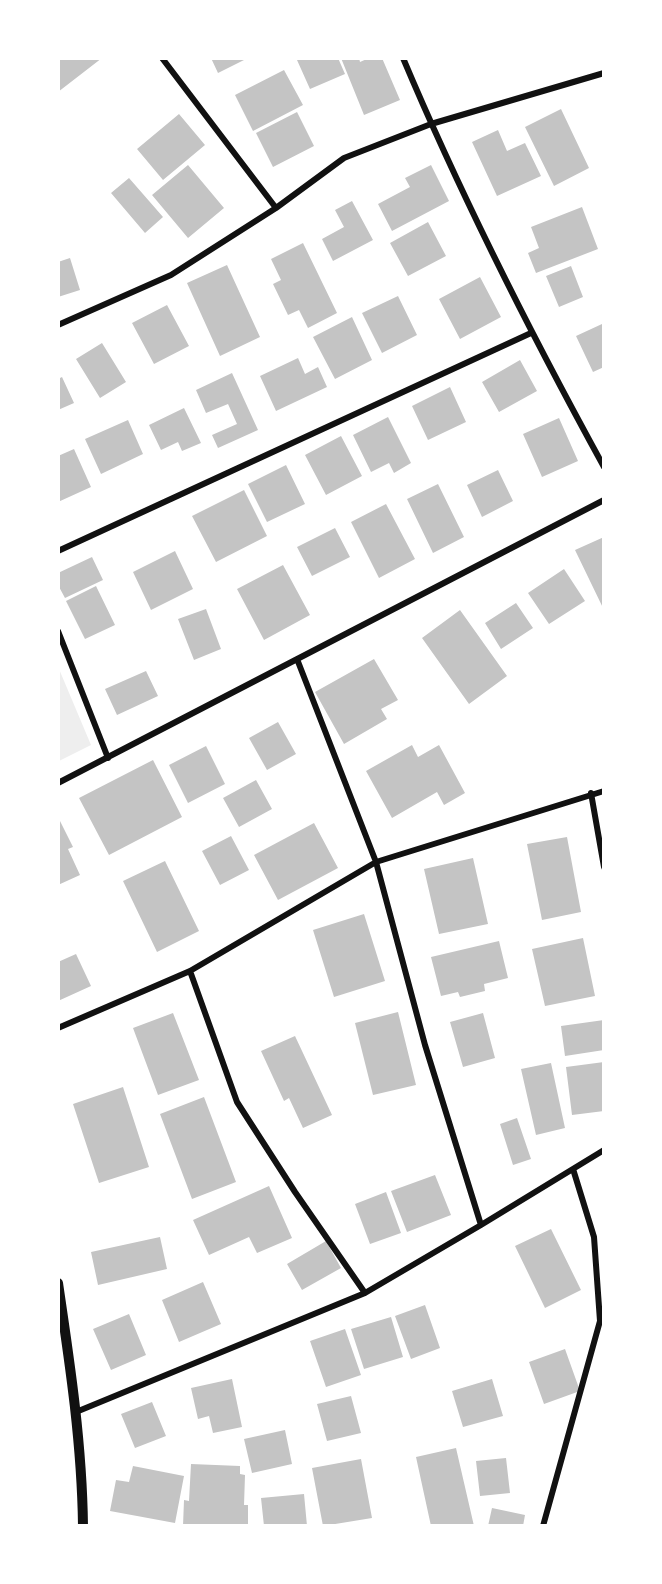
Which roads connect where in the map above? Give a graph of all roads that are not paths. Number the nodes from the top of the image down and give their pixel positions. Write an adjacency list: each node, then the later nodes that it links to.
1 (162, 58): 5 (street)
2 (403, 58): 4 (street)
3 (603, 73): 4 (street)
4 (431, 124): 5 (street); 7 (street)
5 (276, 208): 6 (street)
6 (58, 325)
7 (531, 333): 8 (street); 10 (street)
8 (603, 467)
9 (603, 500): 12 (street)
10 (58, 551)
11 (58, 631): 13 (street)
12 (297, 659): 13 (street); 17 (street)
13 (108, 758): 14 (street)
14 (58, 783)
15 (603, 790): 16 (street)
16 (591, 793): 17 (street); 18 (street)
17 (376, 862): 19 (street); 23 (street)
18 (603, 867)
19 (190, 971): 20 (street); 25 (street)
20 (58, 1028)
21 (603, 1150): 22 (street)
22 (573, 1169): 23 (street); 26 (street)
23 (481, 1225): 25 (street)
24 (58, 1283): 27 (street)
25 (364, 1293): 27 (street)
26 (602, 1321): 29 (street)
27 (76, 1412): 28 (street)
28 (83, 1526)
29 (543, 1526)

